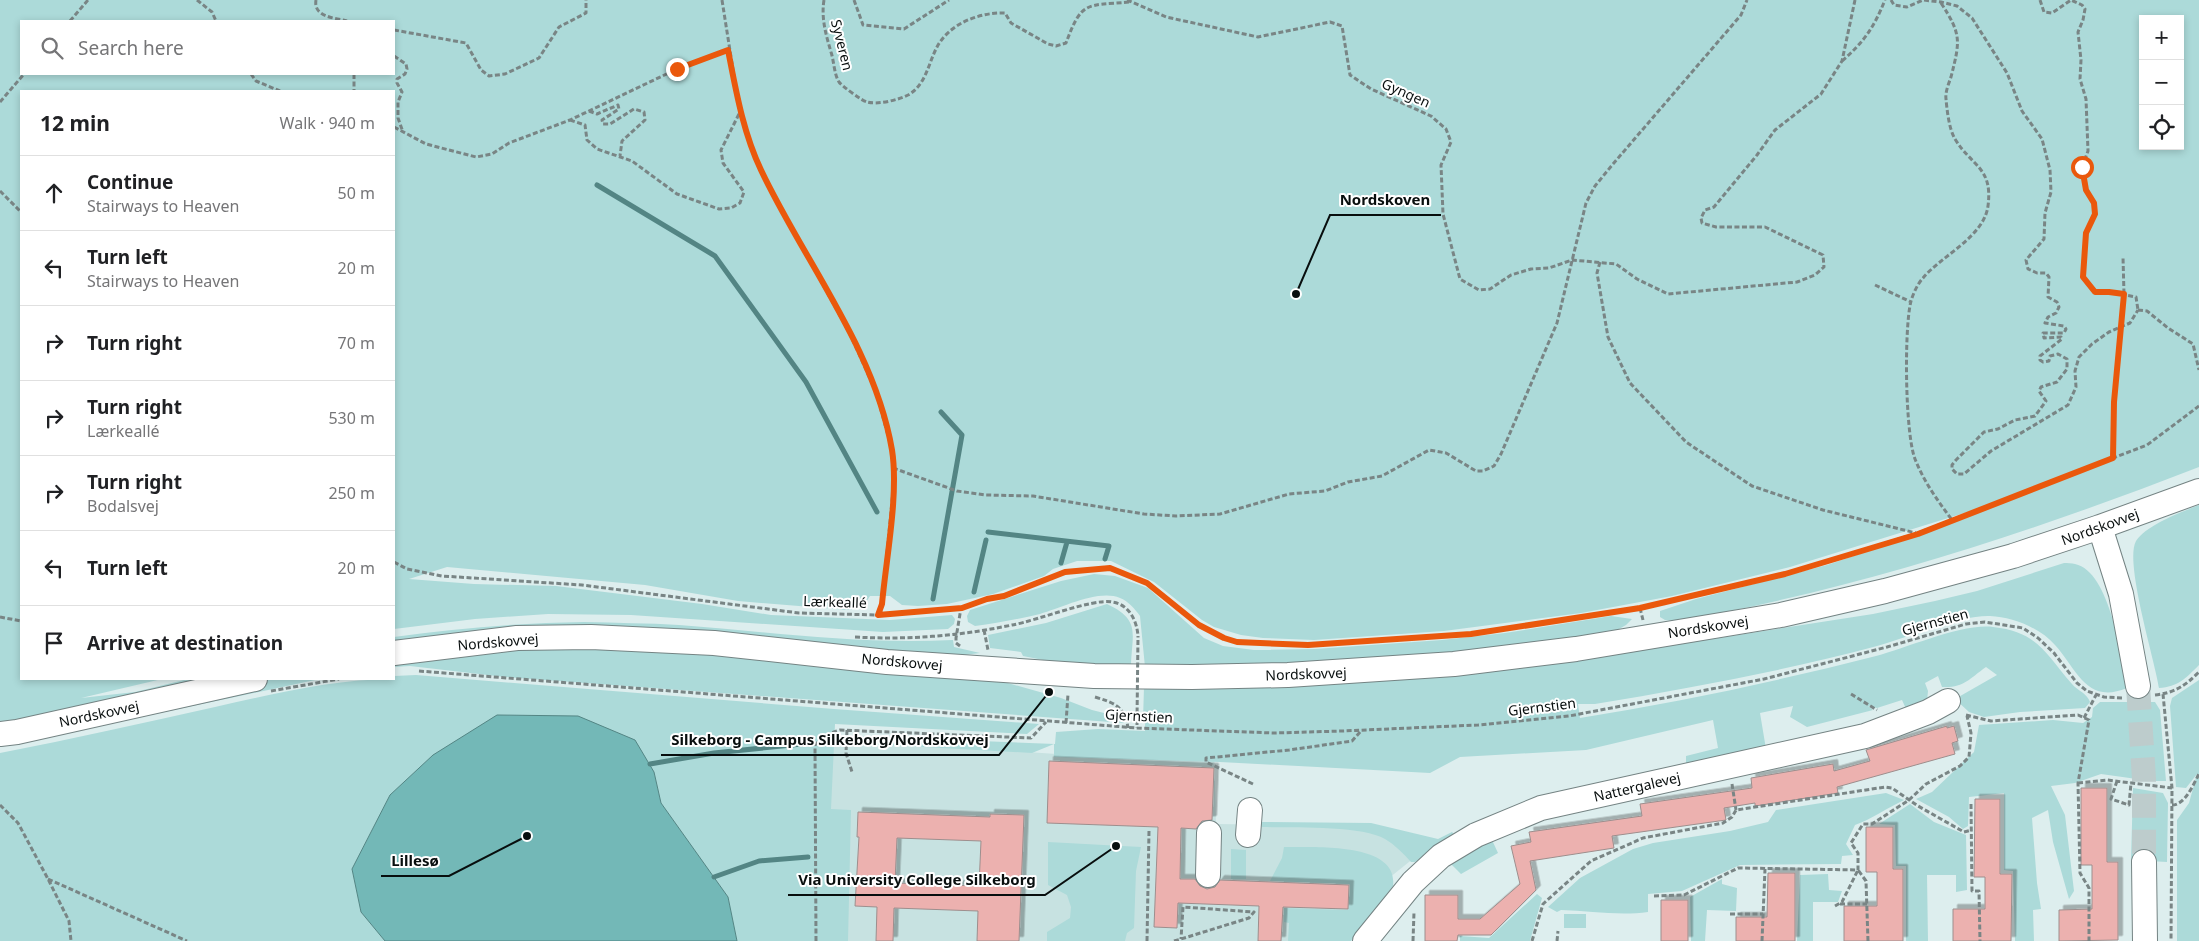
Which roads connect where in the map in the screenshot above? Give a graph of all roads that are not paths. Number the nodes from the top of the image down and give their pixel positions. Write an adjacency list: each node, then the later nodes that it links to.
1 (2199, 491): 2 (street, Nordskovvej)
2 (2100, 527): 3 (street, Nordskovvej); 5 (street)
3 (395, 653)
4 (265, 684): 7 (street, Nordskovvej)
5 (2138, 693)
6 (1948, 701): 13 (street, Nattergalevej)
7 (0, 734)
8 (1250, 810): 10 (street)
9 (1210, 833): 12 (street)
10 (1248, 835)
11 (2144, 862): 14 (street)
12 (1208, 874)
13 (1365, 941)
14 (2144, 941)

